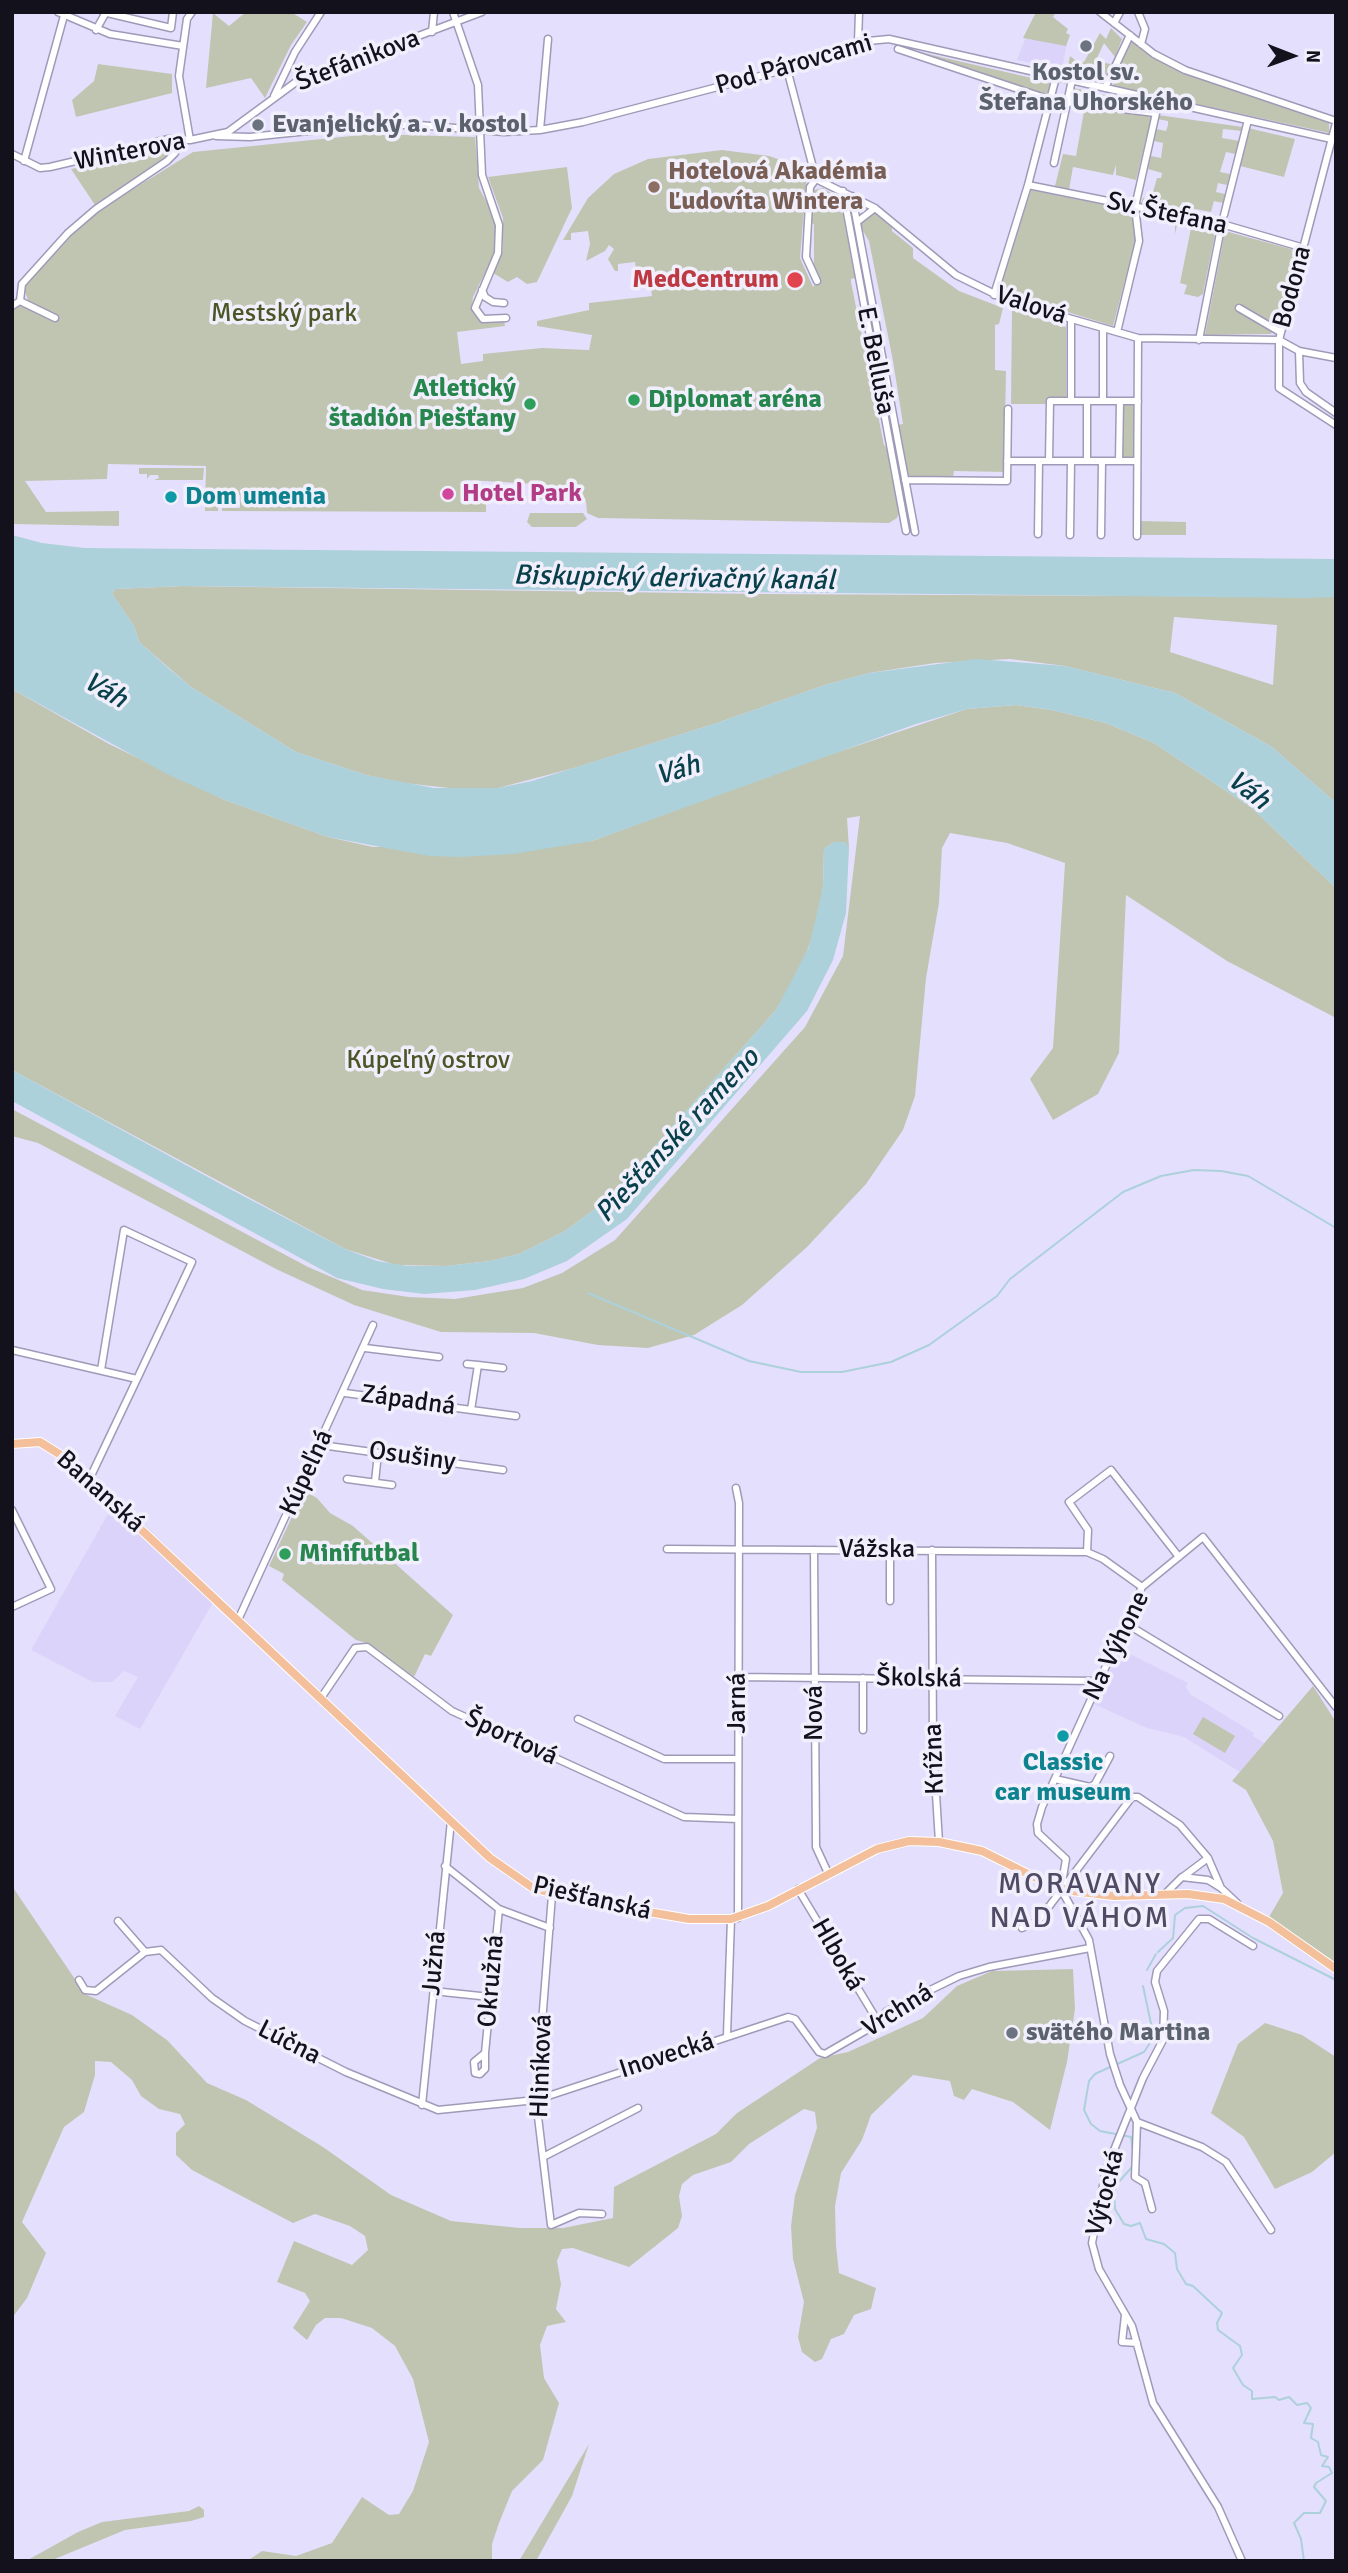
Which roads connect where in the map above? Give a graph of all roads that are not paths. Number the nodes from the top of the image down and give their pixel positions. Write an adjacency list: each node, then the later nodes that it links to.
1 (173, 12): 12 (street)
2 (192, 12): 21 (street)
3 (321, 12): 24 (street)
4 (434, 12): 16 (street)
5 (453, 12): 13 (street)
6 (482, 12): 13 (street, Štefánikova)
7 (859, 12): 19 (street)
8 (1100, 12): 14 (street)
9 (1120, 12): 14 (street)
10 (1138, 12): 20 (street)
11 (62, 13): 15 (street); 45 (street)
12 (104, 13): 15 (street)
13 (457, 23): 16 (street, Štefánikova); 38 (street)
14 (1114, 23): 17 (street)
15 (96, 30): 21 (street)
16 (432, 32): 27 (street, Štefánikova)
17 (1130, 35): 20 (street); 28 (street)
18 (548, 39): 37 (street)
19 (858, 42): 23 (street, Pod Párovcami); 25 (street, Pod Párovcami)
20 (1140, 44): 35 (street)
21 (183, 46): 42 (street)
22 (898, 50): 30 (street)
23 (787, 69): 37 (street, Pod Párovcami); 47 (street)
24 (285, 71): 27 (street); 29 (street)
25 (1056, 77): 26 (street, Pod Párovcami); 30 (street)
26 (1072, 80): 28 (street, Pod Párovcami); 32 (street)
27 (296, 82): 29 (street, Štefánikova)
28 (1105, 88): 31 (street, Pod Párovcami)
29 (274, 97): 36 (street, Winterova)
30 (1051, 100): 32 (street); 48 (street)
31 (1158, 100): 33 (street); 34 (street, Pod Párovcami)
32 (1069, 102): 33 (street); 46 (street)
33 (1155, 113): 51 (street)
34 (1248, 120): 43 (street, Pod Párovcami); 53 (street)
35 (1336, 122): 43 (street, Bodona)
36 (235, 128): 39 (street, Winterova); 40 (street)
37 (540, 130): 38 (street, Pod Párovcami)
38 (481, 131): 40 (street, Pod Párovcami); 57 (street)
39 (216, 136): 40 (street, Pod Párovcami); 42 (street, Winterova)
40 (242, 137)
41 (176, 139): 42 (street, Winterova); 45 (street, Winterova); 59 (street)
42 (190, 140)
43 (1334, 140): 55 (street, Bodona)
44 (12, 154): 45 (street)
45 (24, 161)
46 (1054, 163)
47 (816, 179): 49 (street, Valová); 56 (street)
48 (1028, 185): 51 (street, Sv. Štefana); 58 (street)
49 (843, 191): 50 (street, Valová); 91 (street, E. Belluša)
50 (852, 196): 52 (street, Valová); 54 (street, E. Belluša)
51 (1135, 207): 53 (street, Sv. Štefana); 67 (street)
52 (875, 208): 54 (street); 58 (street, Valová)
53 (1223, 220): 55 (street, Sv. Štefana); 70 (street)
54 (857, 222): 90 (street, E. Belluša)
55 (1304, 248): 68 (street, Bodona)
56 (817, 281)
57 (482, 290): 60 (street); 64 (street)
58 (993, 295): 65 (street, Valová)
59 (20, 301): 61 (street); 63 (street)
60 (504, 303)
61 (12, 306)
62 (1238, 308): 68 (street)
63 (55, 318)
64 (506, 318)
65 (1071, 319): 66 (street, Valová); 74 (street)
66 (1103, 328): 67 (street, Valová); 76 (street)
67 (1117, 332): 69 (street, Valová)
68 (1280, 332): 71 (street, Bodona)
69 (1138, 338): 70 (street, Valová); 78 (street)
70 (1199, 340): 71 (street, Valová)
71 (1279, 340): 72 (street); 81 (street, Bodona)
72 (1299, 351): 73 (street); 80 (street)
73 (1336, 358)
74 (1070, 401): 75 (street); 84 (street)
75 (1087, 401): 76 (street); 86 (street)
76 (1103, 401): 77 (street)
77 (1120, 401): 78 (street); 88 (street)
78 (1138, 401): 89 (street)
79 (1008, 409): 82 (street)
80 (1336, 413)
81 (1336, 425)
82 (1007, 461): 83 (street); 90 (street)
83 (1039, 461): 84 (street); 93 (street)
84 (1049, 461): 85 (street)
85 (1070, 461): 86 (street); 94 (street)
86 (1087, 461): 87 (street)
87 (1102, 461): 88 (street); 95 (street)
88 (1119, 461): 89 (street)
89 (1137, 461): 96 (street)
90 (905, 480): 92 (street, E. Belluša)
91 (906, 531)
92 (915, 532)
93 (1038, 534)
94 (1070, 535)
95 (1101, 535)
96 (1137, 536)
97 (373, 1325): 98 (street, Kúpeľná)
98 (365, 1349): 100 (street, Západná); 108 (street, Kúpeľná)
99 (12, 1350): 106 (street)
100 (408, 1353): 101 (street, Západná); 102 (street, Západná)
101 (439, 1357)
102 (407, 1363)
103 (467, 1364): 104 (street, Západná)
104 (478, 1365): 105 (street, Západná); 109 (street, Západná)
105 (503, 1368)
106 (101, 1370): 107 (street); 107 (street)
107 (137, 1379): 116 (street)
108 (345, 1393): 109 (street, Západná); 112 (street, Kúpeľná)
109 (471, 1410): 110 (street, Západná)
110 (516, 1416)
111 (12, 1444): 116 (main road, Bananská)
112 (321, 1445): 113 (street, Osušiny); 132 (street, Kúpeľná)
113 (378, 1453): 114 (street, Osušiny); 117 (street)
114 (503, 1470)
115 (347, 1479): 117 (street, Osušiny)
116 (89, 1480): 128 (main road, Bananská)
117 (375, 1482): 118 (street, Osušiny)
118 (392, 1485)
119 (736, 1488): 122 (street, Jarná)
120 (12, 1510): 131 (street)
121 (667, 1549): 122 (street, Vážska)
122 (738, 1550): 123 (street, Vážska); 134 (street, Jarná)
123 (814, 1550): 125 (street, Vážska); 135 (street, Nová)
124 (932, 1550): 125 (street, Vážska); 126 (street, Vážska); 137 (street, Krížna)
125 (890, 1551): 130 (street)
126 (1087, 1552): 127 (street); 129 (street, Vážska)
127 (1178, 1556): 129 (street, Na Výhone); 140 (street, Na Výhone)
128 (179, 1565): 132 (main road, Piešťanská)
129 (1142, 1587): 133 (street, Na Výhone)
130 (890, 1601)
131 (12, 1608)
132 (238, 1620): 139 (main road, Piešťanská)
133 (1125, 1623): 138 (street, Na Výhone); 141 (street)
134 (738, 1677): 135 (street, Školská); 145 (street, Jarná)
135 (814, 1677): 136 (street, Školská); 152 (street, Nová)
136 (863, 1678): 137 (street, Školská); 143 (street)
137 (933, 1680): 138 (street, Školská); 149 (street, Krížna)
138 (1099, 1681): 146 (street, Na Výhone)
139 (321, 1698): 147 (street, Športová); 148 (main road, Piešťanská)
140 (1336, 1707)
141 (1279, 1716)
142 (578, 1719): 145 (street)
143 (863, 1730)
144 (1110, 1756): 146 (street)
145 (738, 1759): 147 (street, Jarná)
146 (1055, 1779): 156 (street, Na Výhone)
147 (738, 1819): 161 (street, Jarná)
148 (451, 1821): 151 (street, Južná); 158 (main road, Piešťanská)
149 (939, 1842): 152 (main road, Piešťanská); 156 (main road, Piešťanská)
150 (1208, 1858): 153 (street); 154 (street); 156 (street)
151 (444, 1866): 160 (street); 170 (street, Južná)
152 (828, 1872): 155 (main road, Piešťanská)
153 (1182, 1877): 154 (street); 157 (street)
154 (1221, 1888): 159 (street)
155 (798, 1889): 161 (main road, Piešťanská); 172 (street, Hlboká)
156 (1061, 1889): 157 (main road, Piešťanská); 164 (street); 166 (street)
157 (1166, 1894): 159 (main road, Piešťanská)
158 (552, 1895): 161 (main road, Piešťanská); 163 (street, Hliníková)
159 (1238, 1905): 168 (main road, Piešťanská)
160 (499, 1909): 163 (street); 171 (street, Okružná)
161 (734, 1918): 173 (street, Inovecká)
162 (118, 1922): 167 (street)
163 (550, 1928): 175 (street, Hliníková)
164 (1023, 1928)
165 (1253, 1946): 178 (street, Výtocká)
166 (1090, 1948): 172 (street, Vrchná); 178 (street)
167 (145, 1952): 169 (street); 176 (street, Lúčna)
168 (1336, 1969)
169 (79, 1980)
170 (433, 1991): 171 (street); 176 (street, Južná)
171 (490, 1997): 174 (street, Okružná)
172 (877, 2020): 173 (street, Vrchná)
173 (727, 2035): 175 (street, Inovecká)
174 (485, 2053)
175 (536, 2100): 176 (street, Lúčna); 180 (street, Hliníková)
176 (422, 2105)
177 (638, 2108): 180 (street)
178 (1130, 2112): 179 (street); 184 (street, Výtocká)
179 (1137, 2122): 181 (street); 183 (street)
180 (543, 2157): 182 (street, Hliníková)
181 (1152, 2209)
182 (602, 2214)
183 (1270, 2230)
184 (1126, 2314): 185 (street, Výtocká); 185 (street)
185 (1137, 2343): 186 (street, Výtocká)
186 (1242, 2561)

